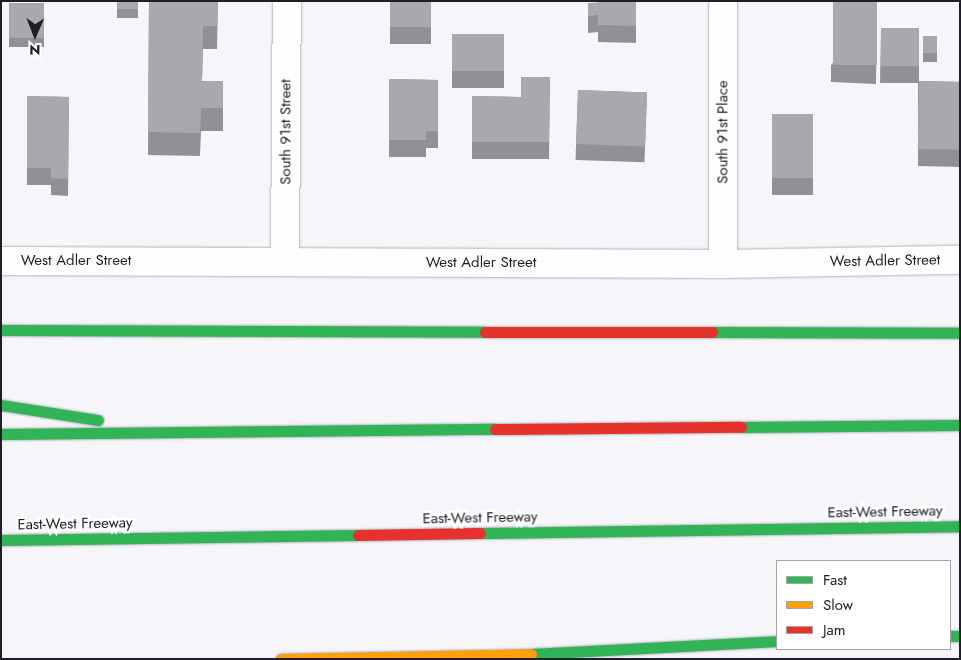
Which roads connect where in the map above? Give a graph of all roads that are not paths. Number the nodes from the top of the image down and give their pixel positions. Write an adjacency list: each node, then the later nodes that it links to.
1 (287, 1): 5 (street, South 91st Street)
2 (723, 1): 6 (street, South 91st Place)
3 (960, 260): 6 (street, West Adler Street)
4 (1, 261): 5 (street, West Adler Street)
5 (285, 262): 6 (street, West Adler Street)
6 (723, 264)
7 (1, 330): 8 (highway)
8 (960, 333)
9 (1, 405): 11 (highway)
10 (960, 424): 11 (highway)
11 (173, 433): 12 (highway)
12 (1, 434)
13 (960, 526): 14 (highway, East-West Freeway)
14 (1, 540)
15 (776, 641): 16 (highway)
16 (592, 653): 17 (highway); 18 (highway)
17 (281, 659)
18 (638, 659)

